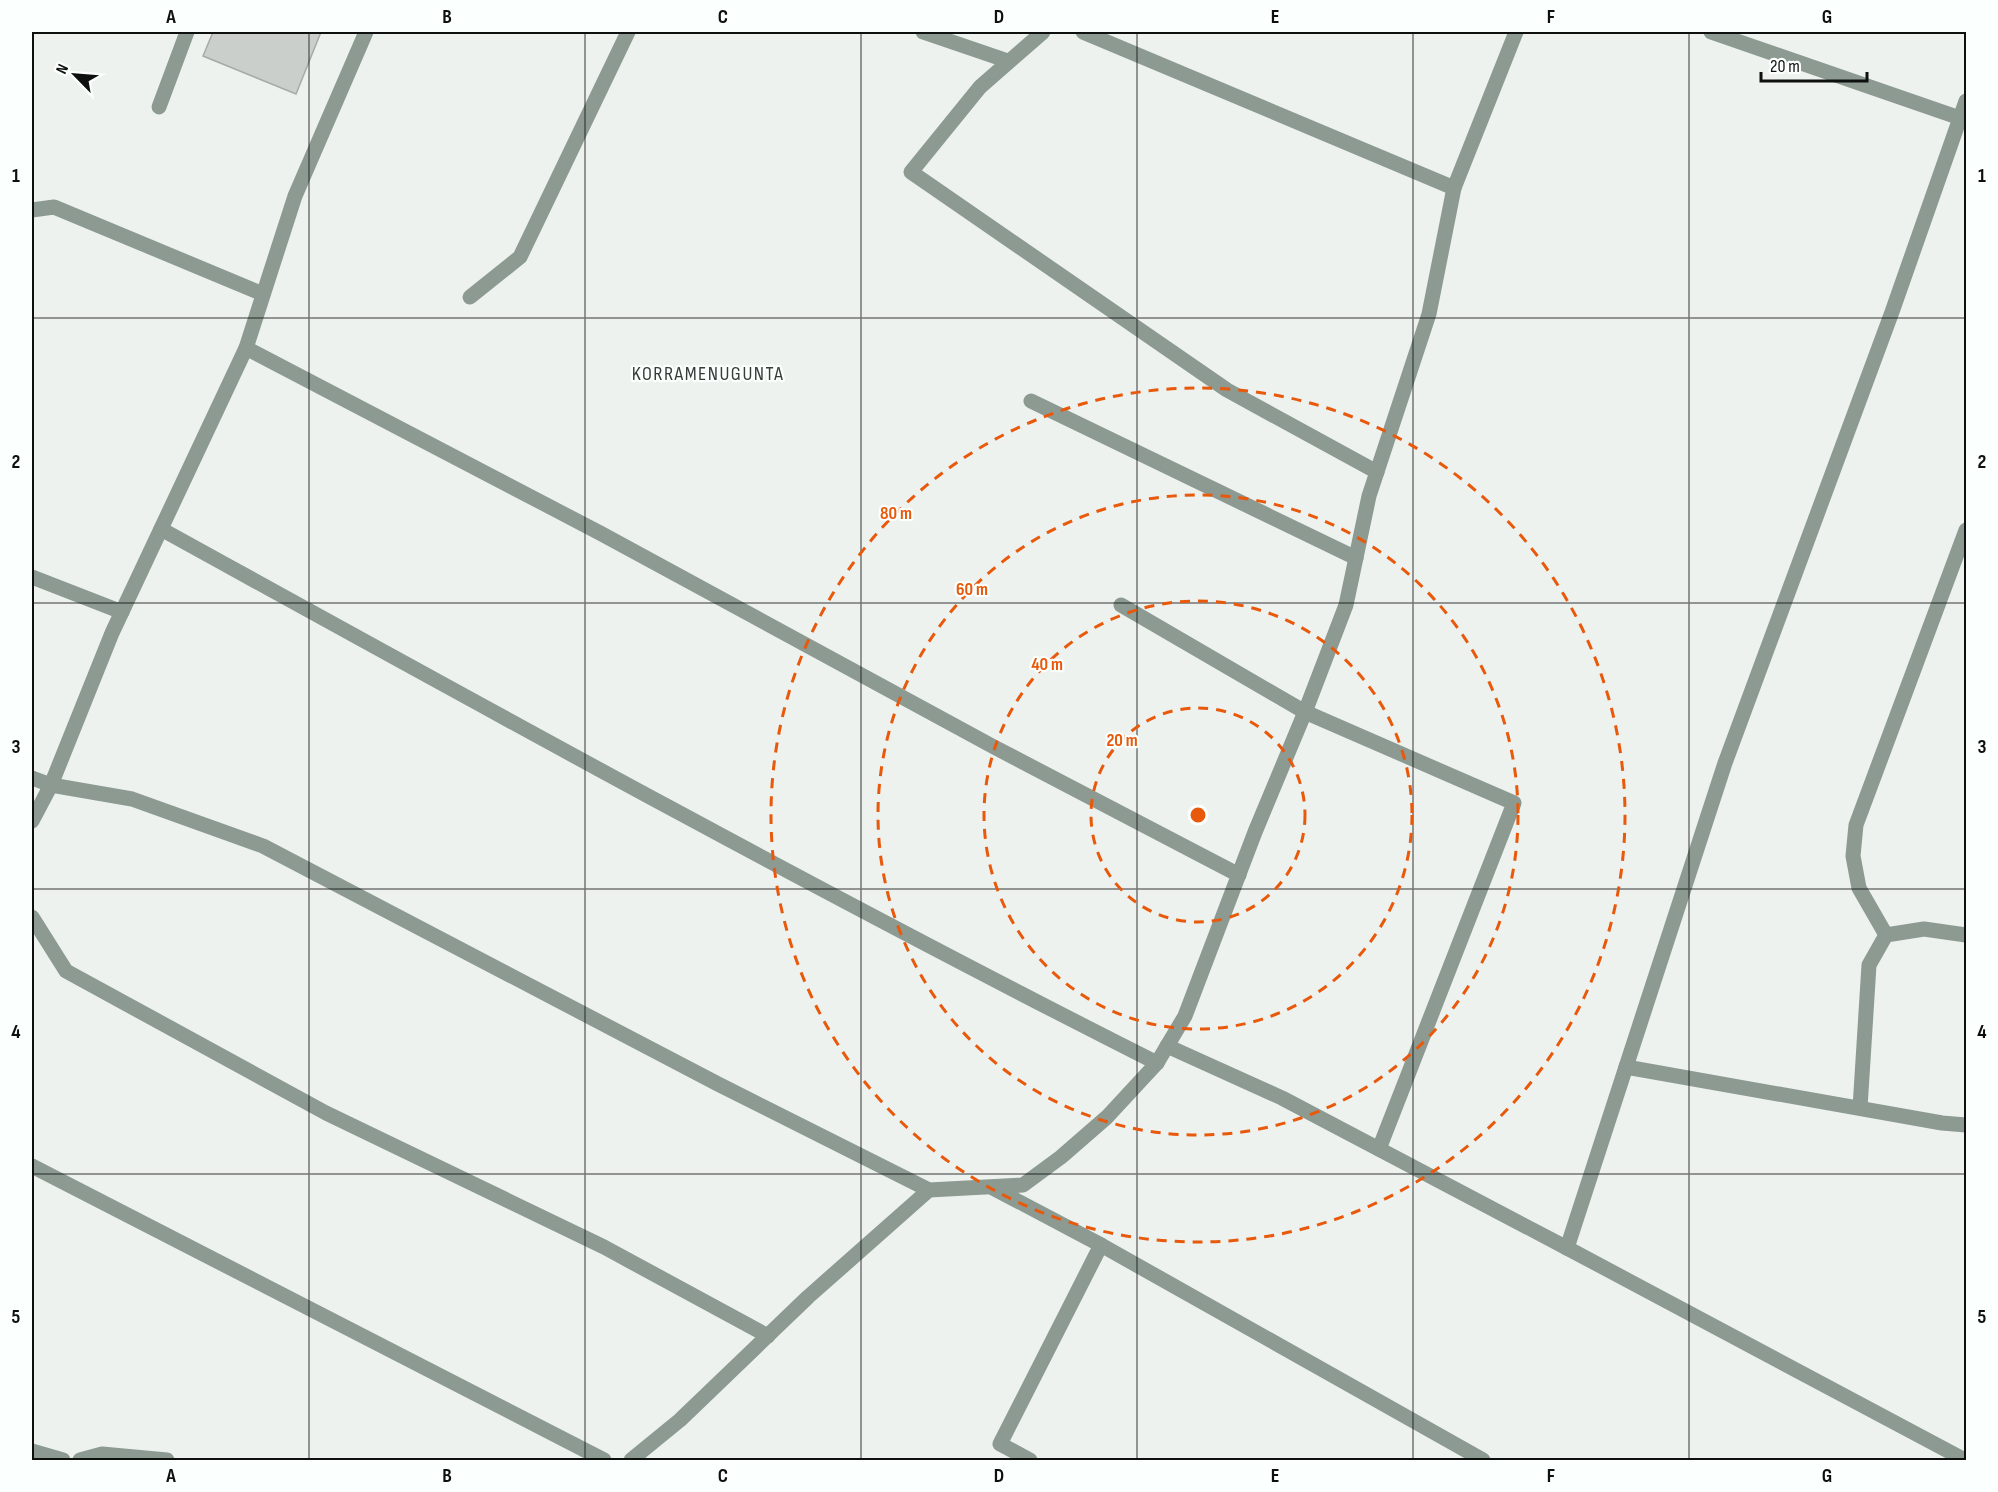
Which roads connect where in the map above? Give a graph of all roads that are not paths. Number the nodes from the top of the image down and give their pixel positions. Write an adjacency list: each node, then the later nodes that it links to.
1 (187, 32): 11 (street)
2 (366, 32): 15 (street)
3 (628, 32): 16 (street)
4 (923, 32): 9 (street)
5 (1043, 32): 9 (street)
6 (1083, 32): 13 (street)
7 (1516, 32): 13 (street)
8 (1711, 32): 12 (street)
9 (1008, 62): 19 (street)
10 (1966, 101): 12 (street)
11 (159, 107)
12 (1960, 118): 36 (street)
13 (1454, 188): 19 (street)
14 (32, 210): 15 (street)
15 (263, 294): 17 (street)
16 (470, 297)
17 (246, 348): 20 (street); 30 (street)
18 (1031, 401): 22 (street)
19 (1377, 472): 22 (street)
20 (161, 529): 25 (street); 35 (street)
21 (1966, 530): 33 (street)
22 (1356, 558): 26 (street)
23 (32, 577): 25 (street)
24 (1121, 605): 26 (street)
25 (122, 612): 28 (street)
26 (1305, 712): 30 (street); 39 (street)
27 (32, 778): 28 (street)
28 (51, 785): 29 (street); 42 (street)
29 (32, 821)
30 (1239, 874): 34 (street)
31 (32, 918): 45 (street)
32 (1966, 934): 33 (street)
33 (1886, 936): 37 (street)
34 (1167, 1046): 35 (street); 39 (street)
35 (1157, 1063): 41 (street)
36 (1626, 1067): 37 (street); 44 (street)
37 (1860, 1108): 38 (street)
38 (1966, 1125)
39 (1379, 1149): 44 (street)
40 (32, 1166): 50 (street)
41 (993, 1188): 42 (street); 43 (street)
42 (929, 1190): 45 (street)
43 (1101, 1245): 52 (street); 53 (street)
44 (1567, 1248): 54 (street)
45 (768, 1336): 51 (street)
46 (32, 1451): 47 (street)
47 (63, 1461)
48 (80, 1461): 49 (street)
49 (167, 1461)
50 (604, 1461)
51 (631, 1461)
52 (1030, 1461)
53 (1483, 1461)
54 (1965, 1461)

